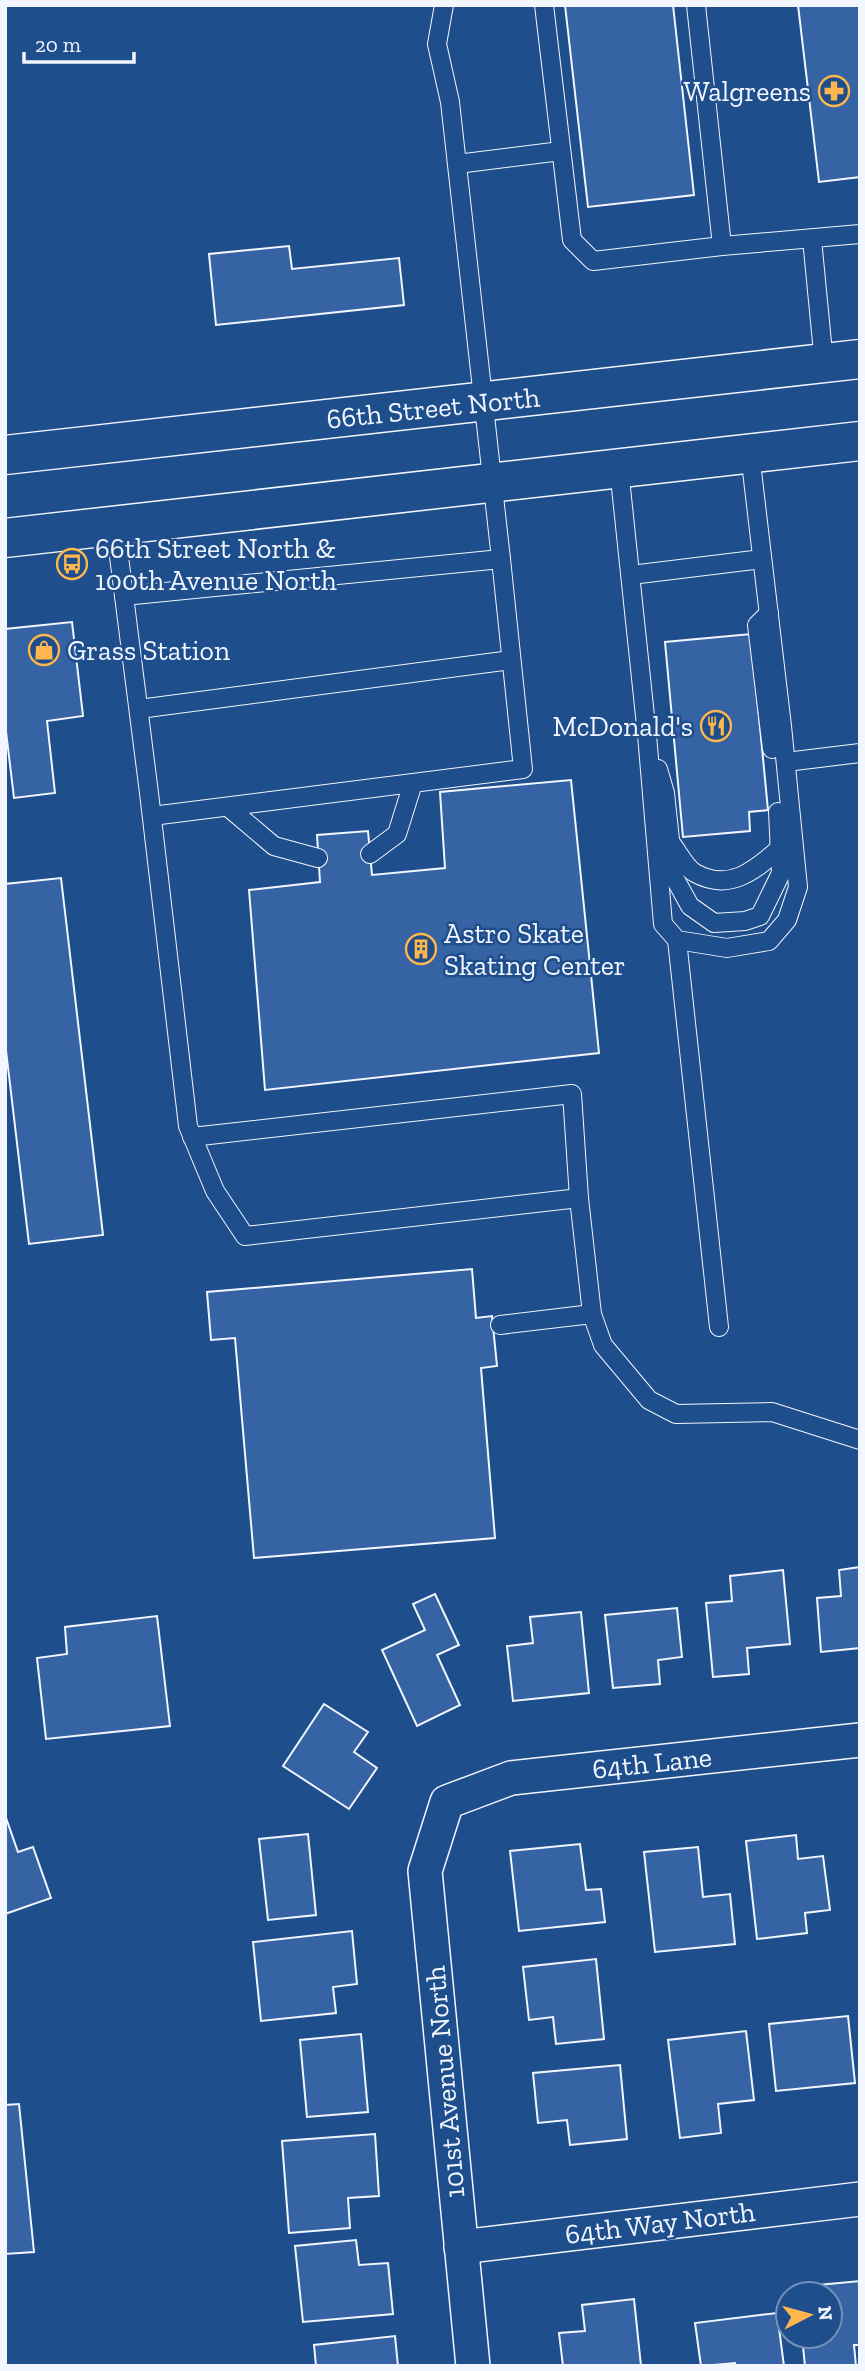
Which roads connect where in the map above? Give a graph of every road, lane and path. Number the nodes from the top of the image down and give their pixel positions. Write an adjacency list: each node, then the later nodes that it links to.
1 (444, 5): 5 (lane)
2 (544, 5): 4 (lane)
3 (696, 5): 8 (lane)
4 (561, 151): 5 (lane); 8 (lane)
5 (457, 164): 10 (lane)
6 (860, 234): 7 (lane)
7 (812, 239): 8 (lane); 9 (lane)
8 (722, 246)
9 (842, 361): 10 (main road, 66th Street North)
10 (484, 402): 13 (main road, 66th Street North); 15 (lane)
11 (860, 441): 12 (main road)
12 (750, 454): 14 (main road); 19 (lane)
13 (5, 455)
14 (619, 469): 15 (main road); 20 (lane)
15 (493, 483): 16 (main road); 18 (lane)
16 (115, 525): 17 (main road); 21 (lane)
17 (5, 538)
18 (501, 559): 21 (lane); 23 (lane)
19 (762, 559): 20 (lane); 22 (lane)
20 (631, 575): 25 (lane)
21 (124, 596): 24 (lane)
22 (769, 613): 27 (lane); 31 (lane)
23 (512, 660): 24 (lane); 28 (lane)
24 (139, 709): 30 (lane)
25 (647, 735): 32 (lane); 35 (lane)
26 (860, 753): 27 (lane)
27 (786, 762): 35 (lane)
28 (413, 783): 29 (lane); 33 (lane)
29 (228, 807): 30 (lane); 34 (lane)
30 (152, 816): 36 (lane)
31 (780, 833): 32 (lane); 32 (lane)
32 (671, 843)
33 (370, 854)
34 (318, 858)
35 (677, 940): 40 (lane)
36 (192, 1137): 37 (lane); 37 (lane)
37 (579, 1198): 38 (lane)
38 (592, 1314): 39 (lane); 41 (lane)
39 (500, 1325)
40 (719, 1327)
41 (860, 1440)
42 (860, 1740): 43 (street, 64th Lane)
43 (447, 1802): 45 (street, 101st Avenue North)
44 (860, 2199): 45 (street, 64th Way North)
45 (461, 2247): 46 (street, 101st Avenue North)
46 (473, 2366)

